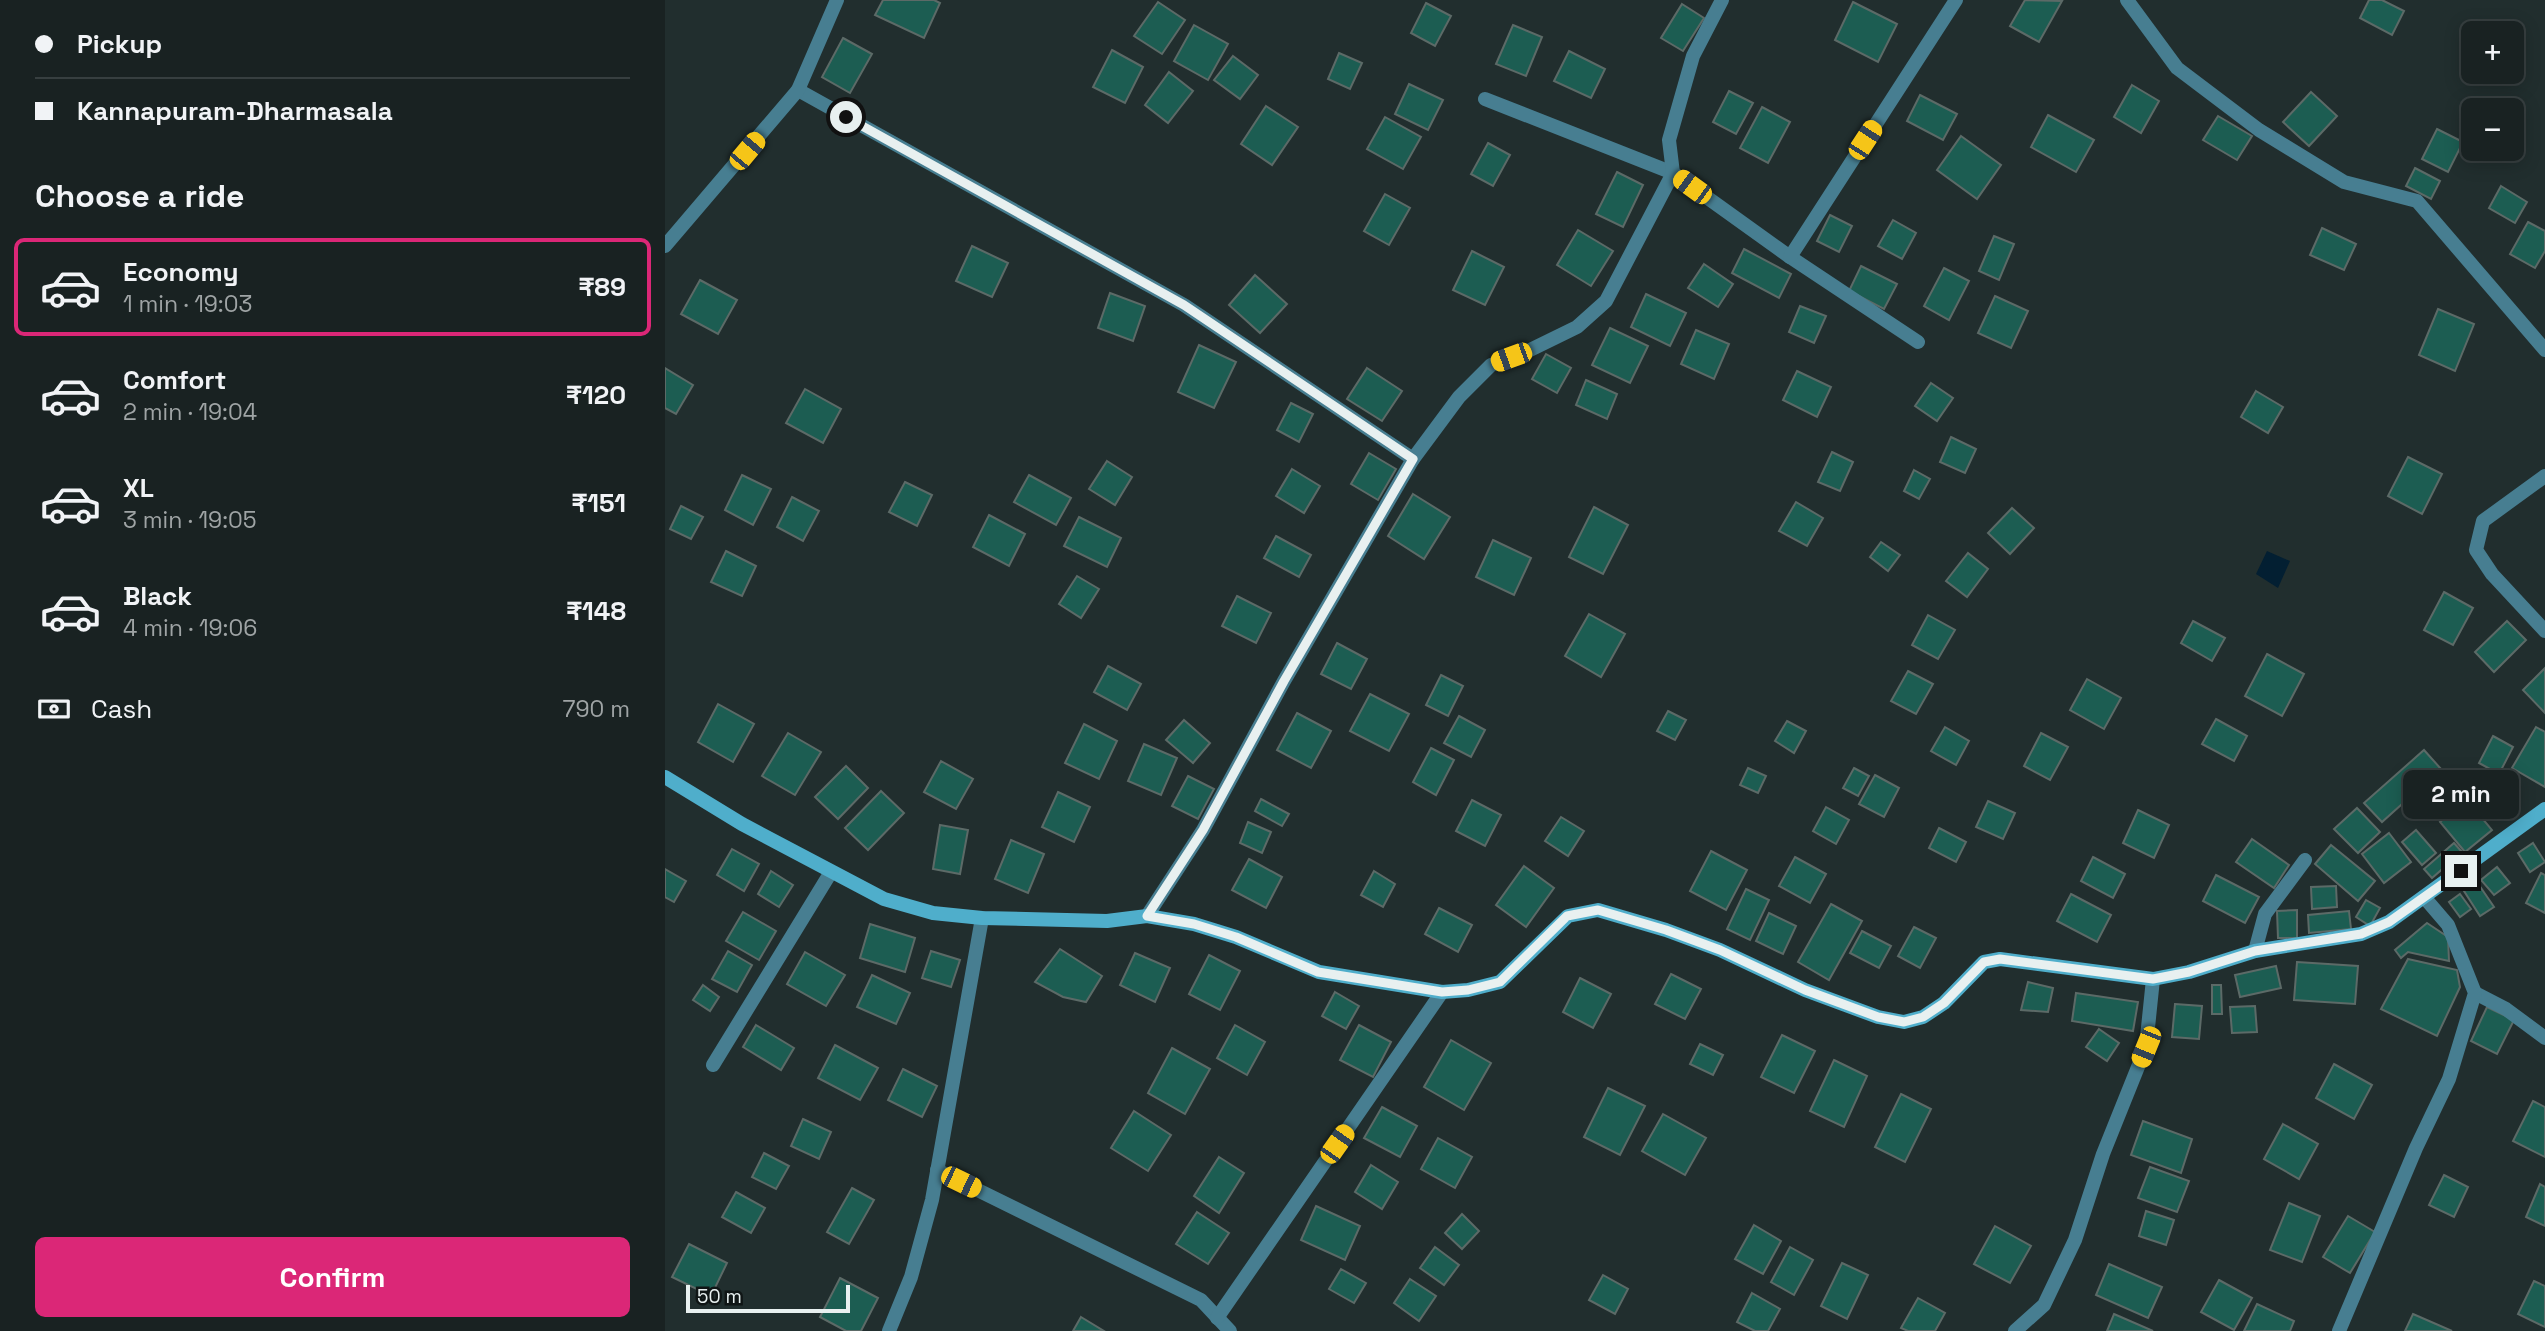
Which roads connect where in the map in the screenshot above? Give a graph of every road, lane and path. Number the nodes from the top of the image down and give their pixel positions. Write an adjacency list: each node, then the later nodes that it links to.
1 (837, 0): 5 (street)
2 (1722, 0): 7 (street)
3 (1956, 0): 9 (street)
4 (2127, 0): 11 (street)
5 (798, 90): 8 (street); 12 (street)
6 (1485, 99): 7 (street)
7 (1673, 173): 9 (street); 12 (street)
8 (665, 246)
9 (1790, 257): 10 (street)
10 (1918, 342)
11 (2545, 350)
12 (1413, 459): 20 (street)
13 (2545, 476): 14 (street)
14 (2545, 631)
15 (665, 777): 18 (main road)
16 (2545, 809): 19 (main road)
17 (2305, 860): 22 (street)
18 (831, 872): 21 (main road); 27 (street)
19 (2424, 897): 22 (main road); 25 (street)
20 (1147, 916): 21 (main road); 24 (main road)
21 (982, 918): 28 (street)
22 (2255, 951): 23 (main road)
23 (2153, 979): 24 (main road); 32 (street)
24 (1442, 992): 29 (street)
25 (2475, 993): 26 (street); 33 (street)
26 (2545, 1038)
27 (713, 1065)
28 (937, 1170): 29 (street); 30 (street)
29 (1217, 1318): 31 (street)
30 (889, 1331)
31 (1230, 1331)
32 (2015, 1331)
33 (2339, 1331)

